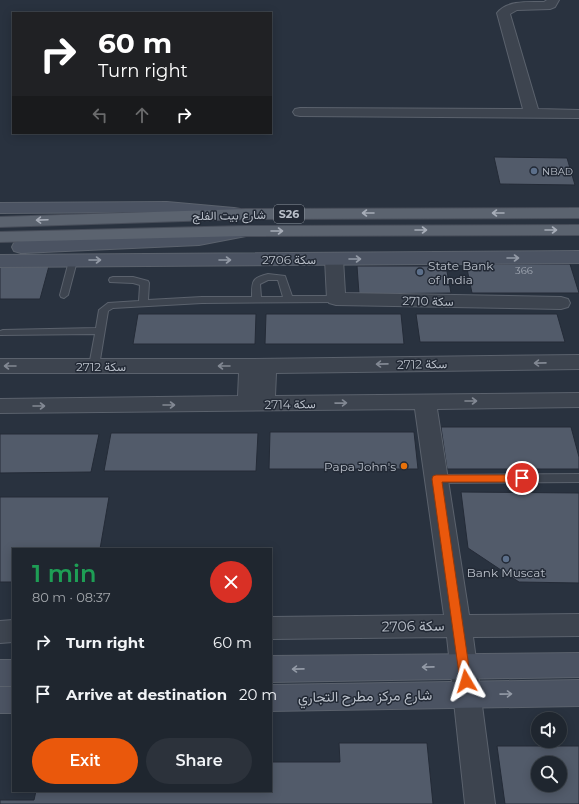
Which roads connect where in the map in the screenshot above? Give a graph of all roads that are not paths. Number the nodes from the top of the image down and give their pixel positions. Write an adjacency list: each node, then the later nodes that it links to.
1 (554, 0): 3 (street)
2 (300, 112): 3 (street)
3 (532, 114): 4 (street)
4 (579, 114)
5 (0, 208): 10 (main road)
6 (579, 208): 7 (main road)
7 (530, 213): 8 (main road, شارع بيت الفلج / S26); 10 (main road, شارع بيت الفلج / S26, one-way to 10)
8 (579, 214)
9 (0, 222): 10 (main road, شارع بيت الفلج / S26, one-way to 9)
10 (245, 222): 11 (main road, شارع بيت الفلج / S26, one-way to 11); 12 (main road, شارع بيت الفلج / S26); 13 (main road)
11 (579, 230)
12 (0, 237)
13 (0, 248)
14 (579, 257): 15 (main road, سكة 2706, one-way to 14)
15 (334, 259): 17 (main road, سكة 2706, one-way to 15); 22 (street)
16 (0, 261): 17 (main road, سكة 2706)
17 (73, 261): 19 (lane)
18 (112, 280): 23 (lane)
19 (64, 295)
20 (257, 299): 21 (lane); 21 (lane); 23 (lane)
21 (289, 300): 22 (lane)
22 (336, 300): 24 (street, سكة 2710)
23 (143, 302): 25 (lane)
24 (561, 303)
25 (101, 331): 26 (lane); 29 (lane)
26 (3, 333)
27 (579, 362): 30 (street, سكة 2712, one-way to 30)
28 (0, 366): 29 (street, سكة 2712, one-way to 28)
29 (94, 366): 30 (street, سكة 2712, one-way to 29)
30 (258, 366): 33 (street)
31 (579, 400): 32 (street, سكة 2714, one-way to 31)
32 (425, 402): 33 (street, سكة 2714, one-way to 32); 36 (street)
33 (256, 404): 34 (street, سكة 2714, one-way to 33)
34 (0, 406)
35 (579, 478): 36 (lane)
36 (436, 479): 37 (street)
37 (458, 625): 38 (street, سكة 2706); 39 (street, سكة 2706); 43 (street)
38 (579, 625)
39 (272, 628)
40 (12, 631): 41 (street)
41 (0, 632)
42 (579, 665): 43 (main road)
43 (464, 666): 44 (main road, one-way to 44); 48 (street)
44 (272, 669)
45 (12, 672): 46 (main road)
46 (0, 673)
47 (579, 694): 48 (main road, شارع مركز مطرح التجاري, one-way to 47)
48 (467, 695): 49 (main road, شارع مركز مطرح التجاري); 52 (street)
49 (272, 698)
50 (0, 700): 51 (main road)
51 (12, 700)
52 (480, 804)

